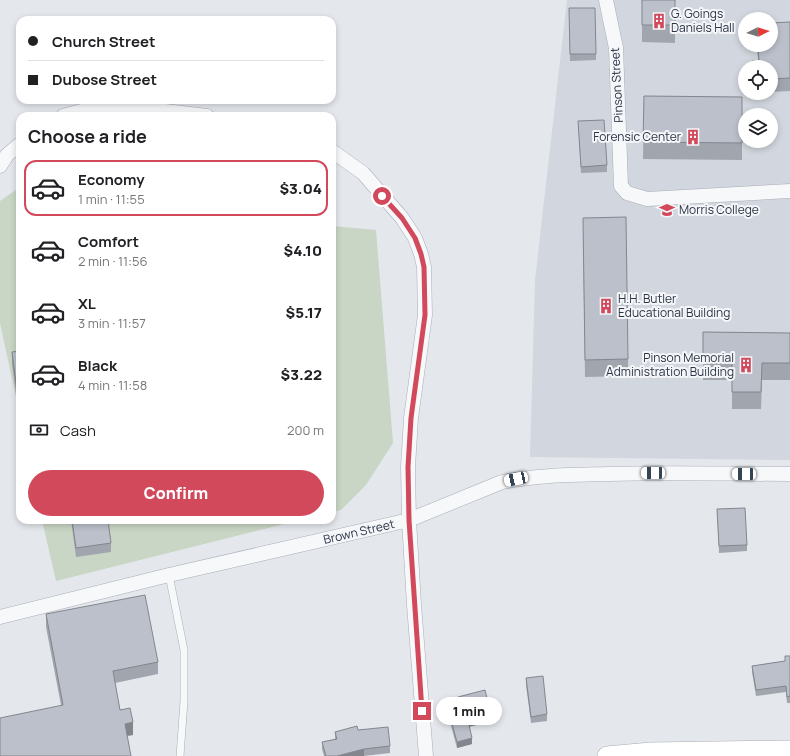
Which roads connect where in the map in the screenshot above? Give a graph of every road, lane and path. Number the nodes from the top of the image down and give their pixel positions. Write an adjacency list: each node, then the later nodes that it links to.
1 (606, 0): 7 (street, Pinson Street)
2 (78, 112): 3 (street)
3 (135, 112)
4 (16, 147): 6 (street)
5 (336, 155): 9 (street)
6 (0, 166)
7 (790, 191)
8 (790, 474): 9 (street, Brown Street)
9 (409, 520): 10 (street, Brown Street); 14 (street)
10 (169, 575): 11 (street, Brown Street); 13 (lane)
11 (0, 617)
12 (790, 750): 15 (main road)
13 (180, 756)
14 (426, 756)
15 (607, 756)

